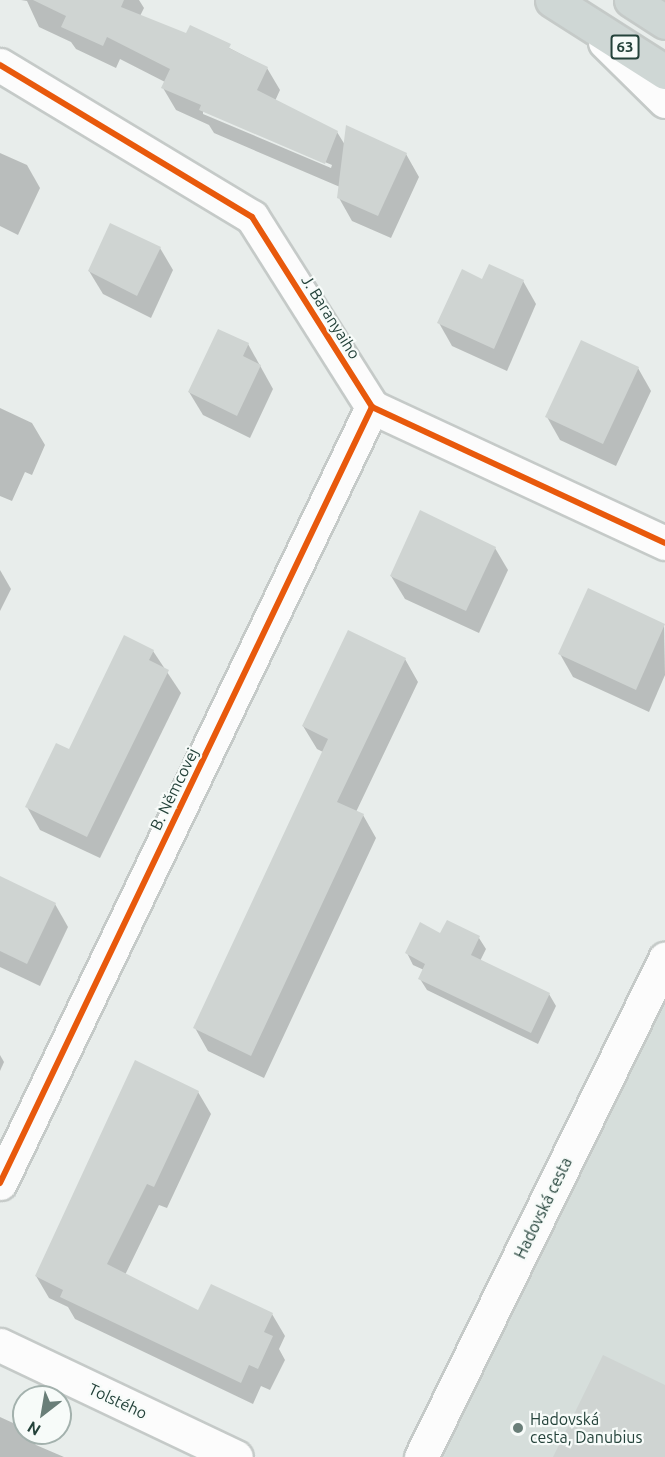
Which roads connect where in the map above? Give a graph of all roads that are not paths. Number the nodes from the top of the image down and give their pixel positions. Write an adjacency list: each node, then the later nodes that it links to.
1 (552, 0): 3 (main road, 63)
2 (631, 0): 4 (main road, 63)
3 (585, 22): 6 (main road, 63); 7 (street)
4 (665, 22)
5 (0, 65): 8 (street, J. Baranyaiho)
6 (665, 72)
7 (665, 101)
8 (372, 407): 9 (street); 11 (street, B. Němcovej)
9 (665, 543)
10 (665, 959): 14 (street, Hadovská cesta)
11 (0, 1184)
12 (0, 1345): 13 (street, Tolstého)
13 (236, 1457)
14 (421, 1457)

